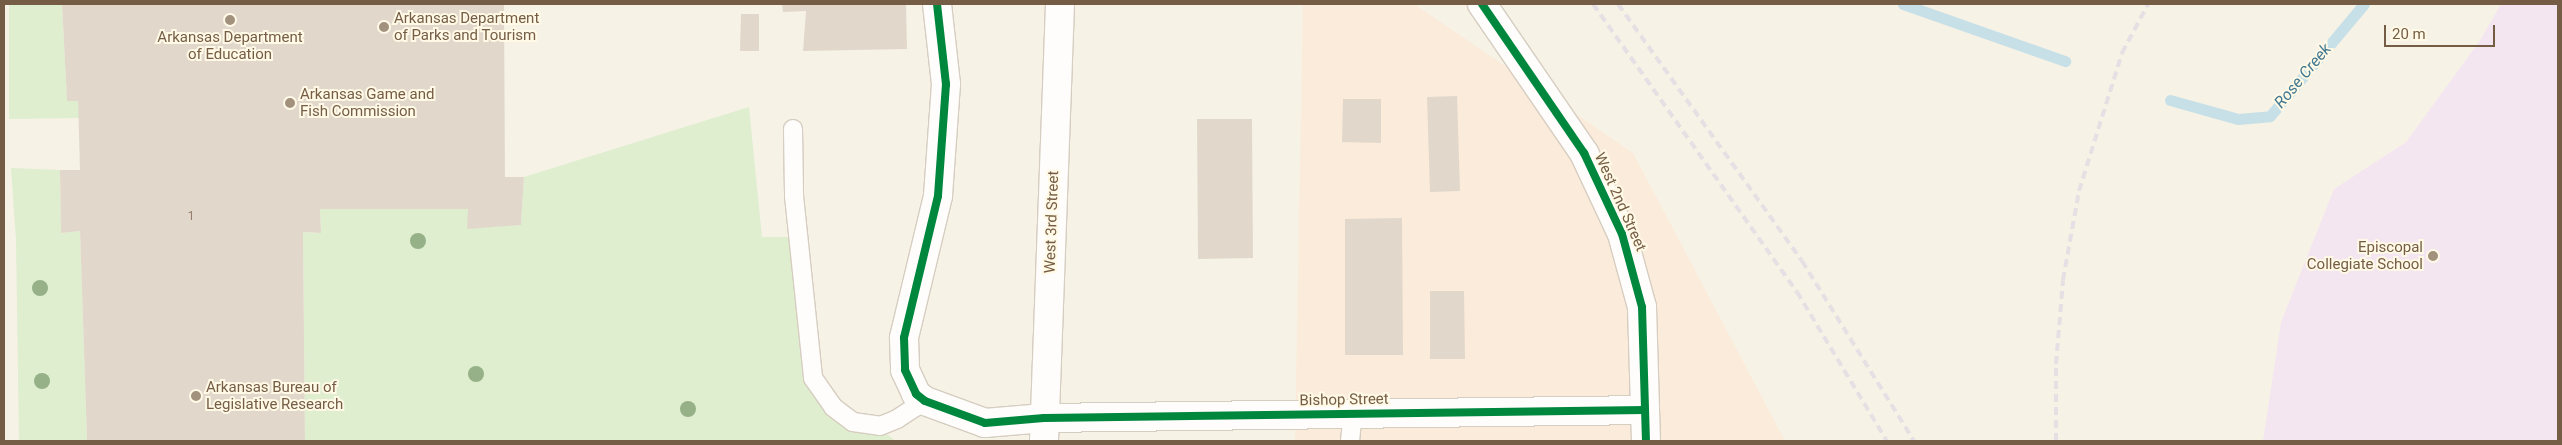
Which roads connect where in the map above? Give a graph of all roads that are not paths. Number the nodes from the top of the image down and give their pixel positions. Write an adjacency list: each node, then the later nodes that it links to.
1 (937, 4): 5 (street)
2 (1060, 4): 8 (street, West 3rd Street)
3 (1482, 4): 6 (street, West 2nd Street)
4 (793, 129): 5 (lane)
5 (925, 402): 8 (street, Bishop Street)
6 (1645, 410): 7 (street, Bishop Street); 10 (street, West 2nd Street)
7 (1353, 414): 8 (street, Bishop Street); 9 (lane)
8 (1044, 430)
9 (1350, 441)
10 (1646, 441)

